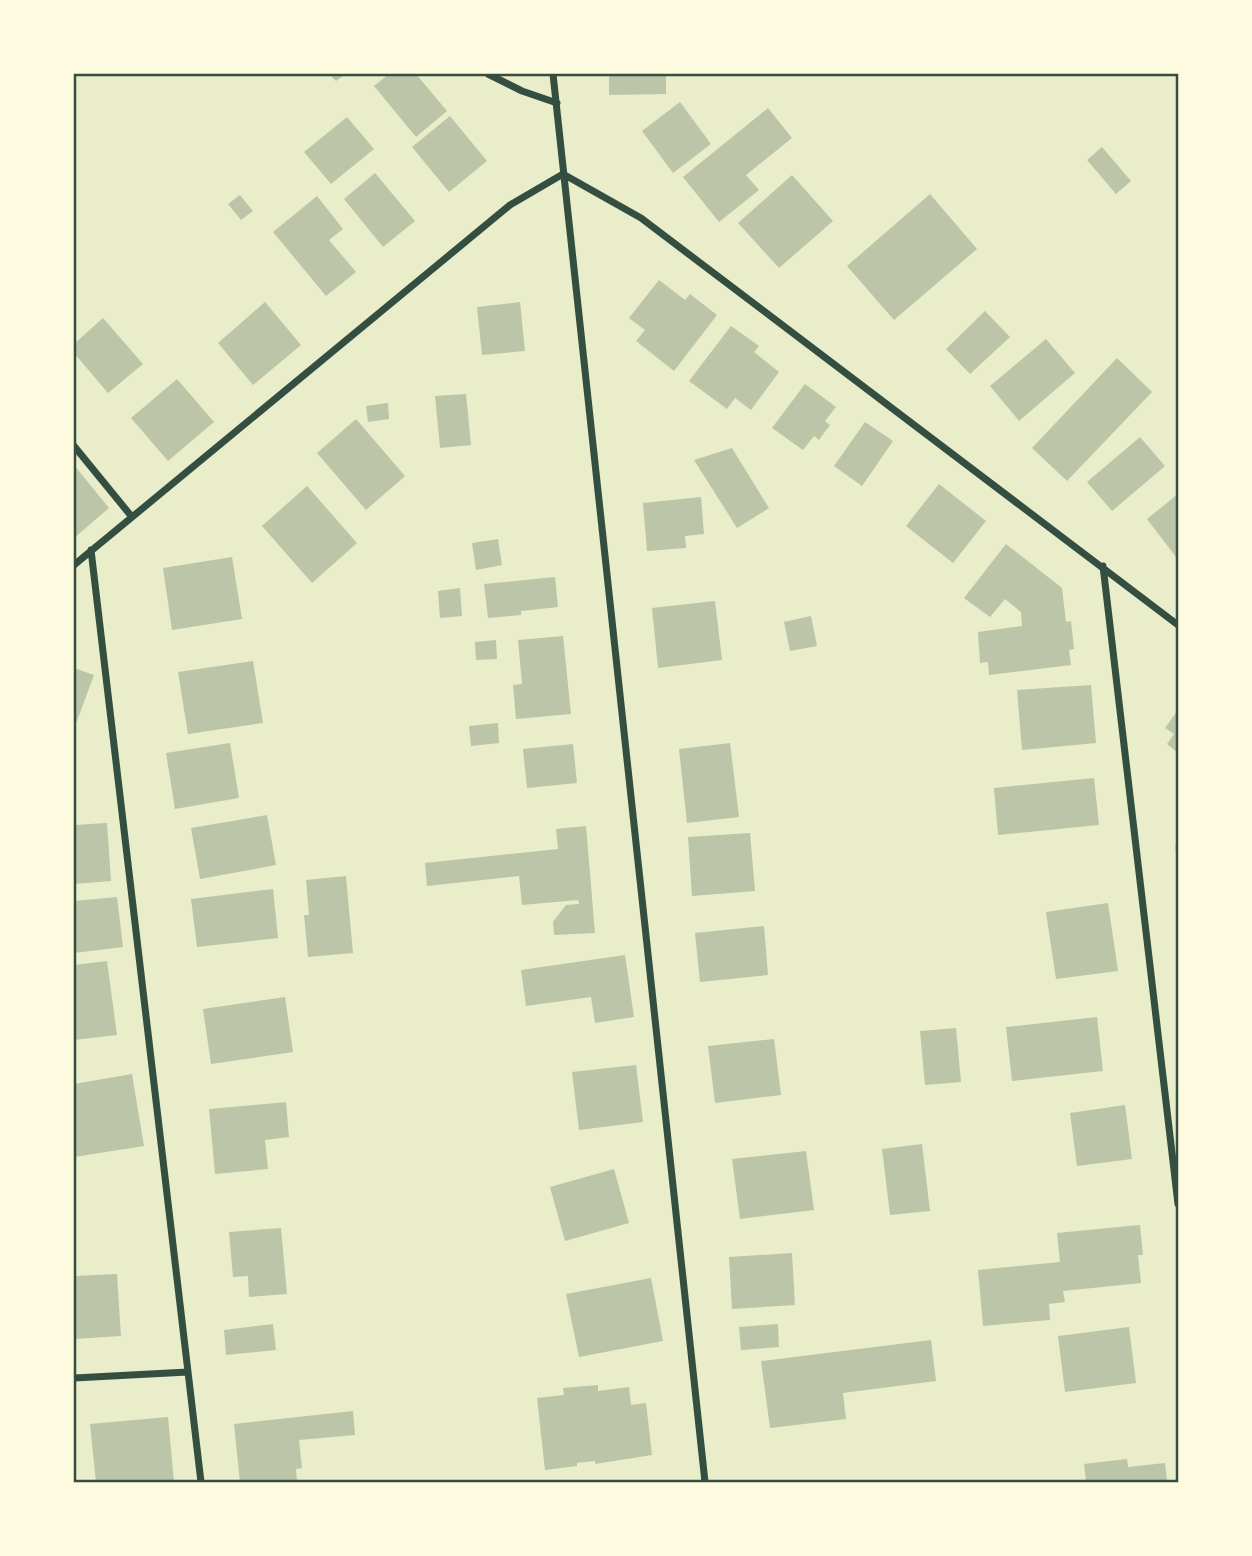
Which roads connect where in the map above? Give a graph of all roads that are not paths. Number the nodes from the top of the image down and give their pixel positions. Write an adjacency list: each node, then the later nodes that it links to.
1 (488, 74): 3 (street)
2 (553, 74): 3 (street)
3 (556, 103): 4 (street)
4 (563, 174): 6 (street); 9 (street); 15 (street)
5 (74, 446): 6 (street)
6 (132, 517): 7 (street)
7 (91, 550): 8 (street); 12 (street)
8 (74, 565)
9 (1103, 566): 10 (street); 11 (street)
10 (1178, 625)
11 (1178, 1204)
12 (188, 1372): 13 (street); 14 (street)
13 (74, 1378)
14 (201, 1482)
15 (705, 1482)

